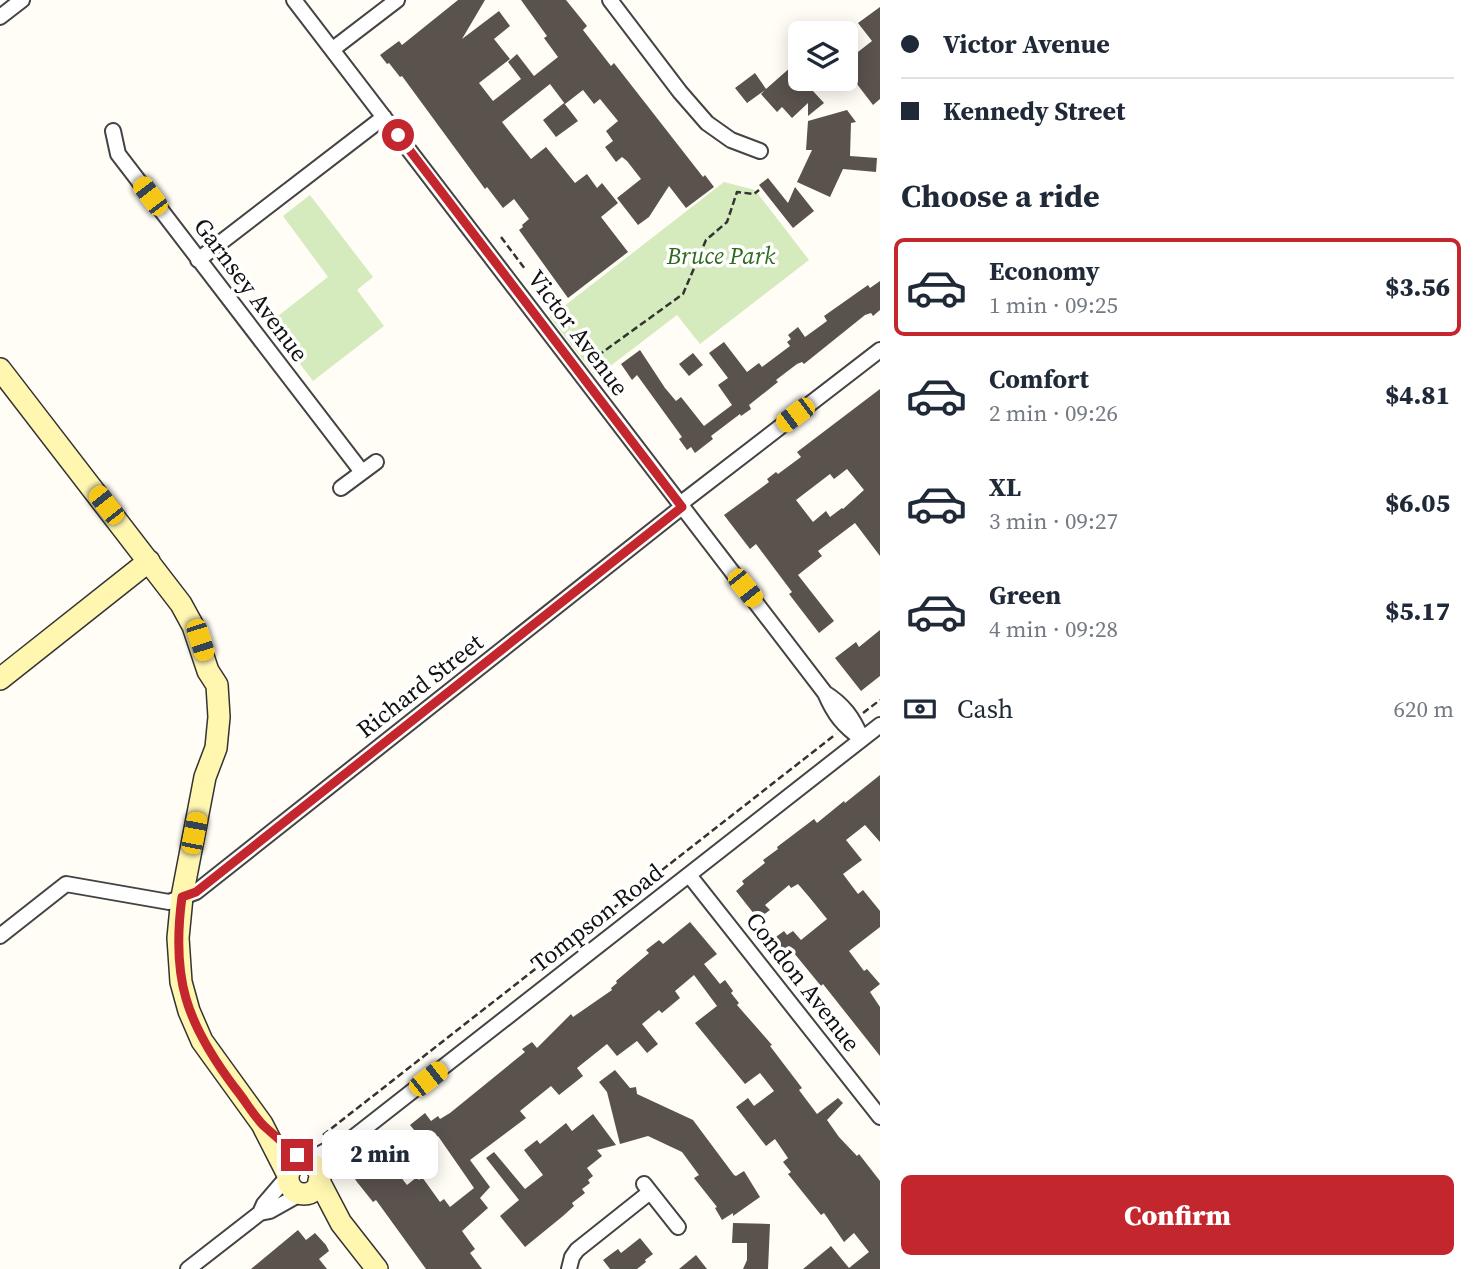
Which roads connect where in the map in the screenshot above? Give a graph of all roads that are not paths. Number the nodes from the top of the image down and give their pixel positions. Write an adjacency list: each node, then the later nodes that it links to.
1 (22, 0): 5 (street)
2 (294, 0): 6 (street, Victor Avenue)
3 (397, 0): 6 (street)
4 (610, 0): 9 (street)
5 (0, 17)
6 (333, 49): 7 (street, Victor Avenue)
7 (384, 117): 10 (street); 16 (street, Victor Avenue)
8 (113, 131): 10 (street, Garnsey Avenue)
9 (760, 151)
10 (198, 260): 14 (street, Garnsey Avenue)
11 (880, 350): 16 (street, Richard Street)
12 (0, 369): 17 (street)
13 (376, 462): 14 (street)
14 (362, 472): 15 (street)
15 (341, 488)
16 (681, 505): 20 (street, Victor Avenue); 22 (street, Richard Street)
17 (149, 561): 18 (street); 22 (street)
18 (0, 679)
19 (880, 725): 20 (street, Tompson Road)
20 (862, 739): 21 (street, Tompson Road)
21 (689, 875): 24 (street, Condon Avenue); 26 (street, Tompson Road)
22 (182, 897): 23 (street); 25 (street)
23 (0, 936)
24 (880, 1117)
25 (262, 1125): 27 (street); 27 (street)
26 (341, 1147): 27 (street, Tompson Road); 27 (street, Tompson Road)
27 (304, 1178): 28 (street, Tompson Road); 28 (street, Tompson Road); 31 (street)
28 (260, 1213): 30 (street, Tompson Road)
29 (678, 1227): 32 (street)
30 (188, 1269)
31 (377, 1269)
32 (569, 1269)

